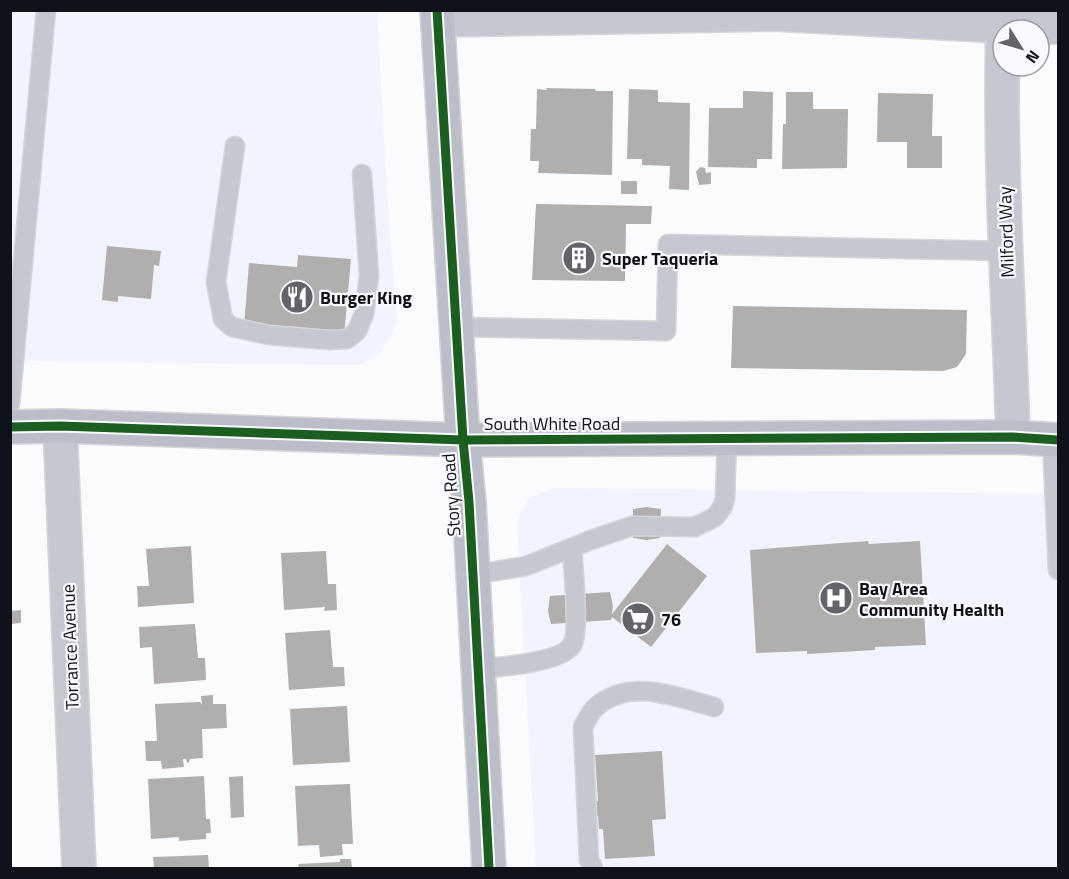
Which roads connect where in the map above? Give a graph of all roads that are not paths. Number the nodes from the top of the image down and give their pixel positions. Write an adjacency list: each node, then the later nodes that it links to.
1 (46, 10): 10 (lane)
2 (775, 12): 3 (street); 4 (street)
3 (437, 15): 9 (main road, Story Road)
4 (991, 25)
5 (1002, 78): 8 (street, Milford Way)
6 (235, 146): 7 (lane)
7 (362, 174)
8 (1006, 251): 9 (lane); 13 (street, Milford Way)
9 (457, 327): 16 (main road, Story Road)
10 (10, 405)
11 (60, 426): 12 (main road, South White Road); 16 (main road, South White Road); 22 (street, Torrance Avenue)
12 (10, 427)
13 (1013, 437): 14 (main road, South White Road); 15 (main road, South White Road)
14 (727, 438): 16 (main road, South White Road); 17 (lane)
15 (1055, 439): 18 (lane)
16 (463, 440): 19 (main road, Story Road)
17 (573, 548): 19 (lane); 20 (lane)
18 (1059, 570)
19 (473, 575): 20 (main road, Story Road)
20 (478, 669): 23 (main road, Story Road)
21 (714, 707): 24 (lane)
22 (79, 868)
23 (489, 868)
24 (593, 868)

